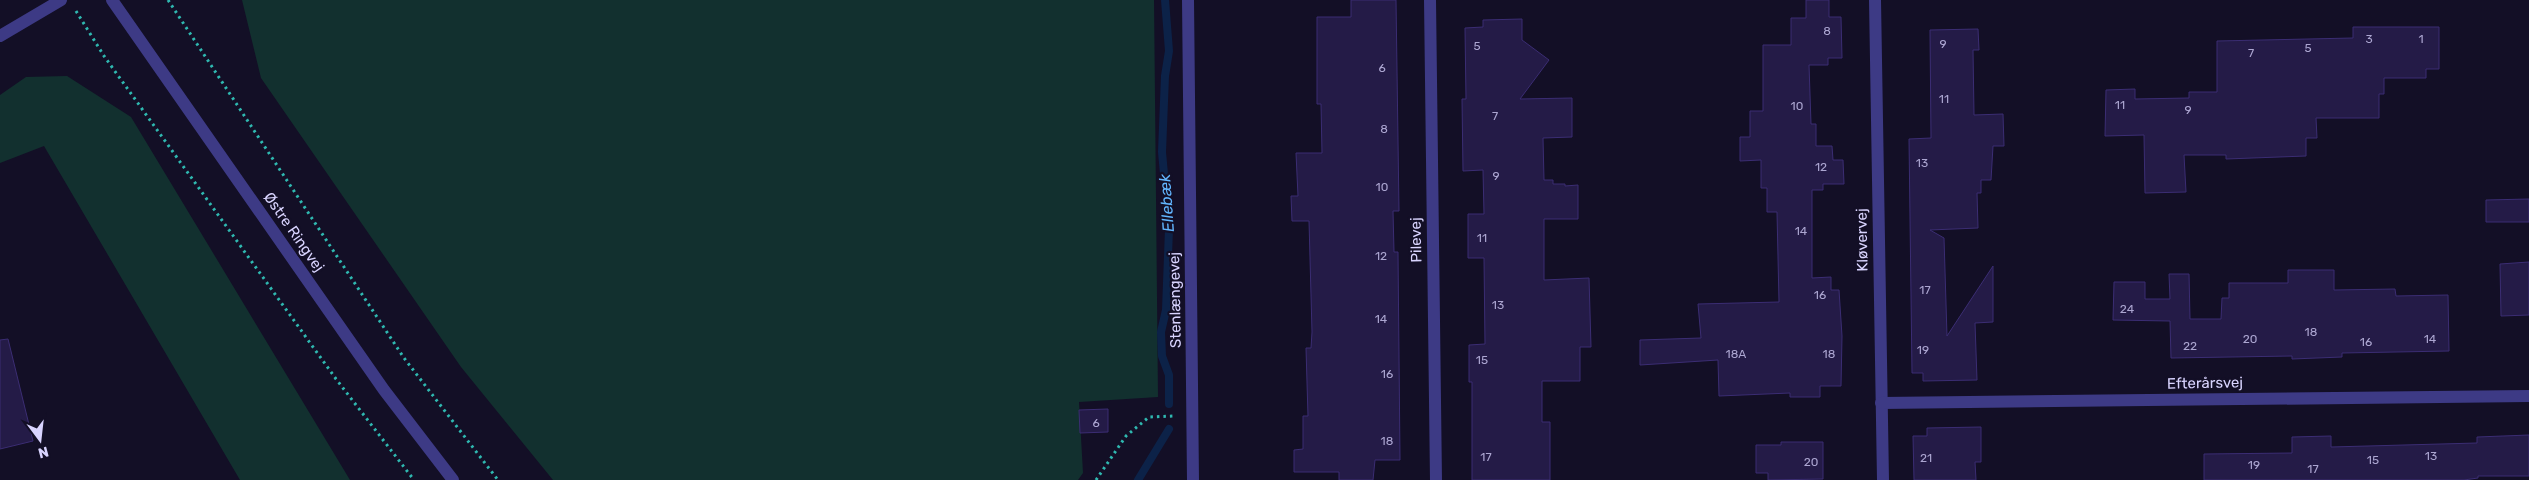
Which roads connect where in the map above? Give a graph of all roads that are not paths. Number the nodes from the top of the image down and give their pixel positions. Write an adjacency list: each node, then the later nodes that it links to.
1 (61, 0): 6 (street)
2 (112, 0): 9 (street, Østre Ringvej)
3 (1188, 0): 10 (street, Stenlængevej)
4 (1430, 0): 11 (street, Pilevej)
5 (1875, 0): 8 (street, Kløvervej)
6 (0, 36)
7 (2529, 396): 8 (street, Efterårsvej)
8 (1881, 403): 12 (street, Kløvervej)
9 (454, 480)
10 (1193, 480)
11 (1436, 480)
12 (1883, 480)

